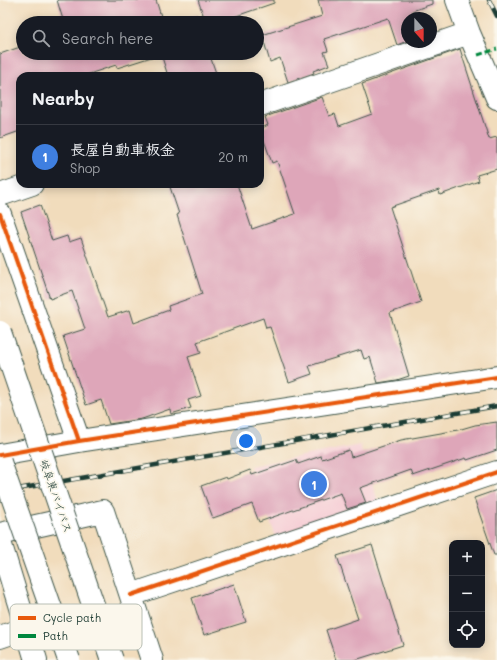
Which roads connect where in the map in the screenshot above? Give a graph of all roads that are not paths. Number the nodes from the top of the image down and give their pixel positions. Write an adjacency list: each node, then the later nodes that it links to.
1 (457, 0): 2 (main road)
2 (469, 33): 3 (main road); 4 (main road)
3 (497, 98)
4 (264, 104)
5 (20, 188): 6 (main road)
6 (0, 195)
7 (0, 214): 10 (main road)
8 (0, 332): 19 (main road, 岐阜東バイパス, bridge)
9 (497, 377): 10 (main road)
10 (79, 441): 11 (main road)
11 (0, 455)
12 (0, 462): 18 (main road, bridge)
13 (497, 472): 16 (main road)
14 (0, 534): 16 (main road)
15 (0, 542): 17 (main road)
16 (130, 595): 20 (main road)
17 (19, 604)
18 (49, 604)
19 (93, 604)
20 (133, 604)
21 (142, 630): 30 (main road)
22 (10, 634): 23 (main road)
23 (0, 637)
24 (33, 650): 27 (main road)
25 (66, 650): 28 (main road, bridge)
26 (109, 650): 29 (main road, 岐阜東バイパス, bridge)
27 (36, 660)
28 (69, 660)
29 (112, 660)
30 (152, 660)

